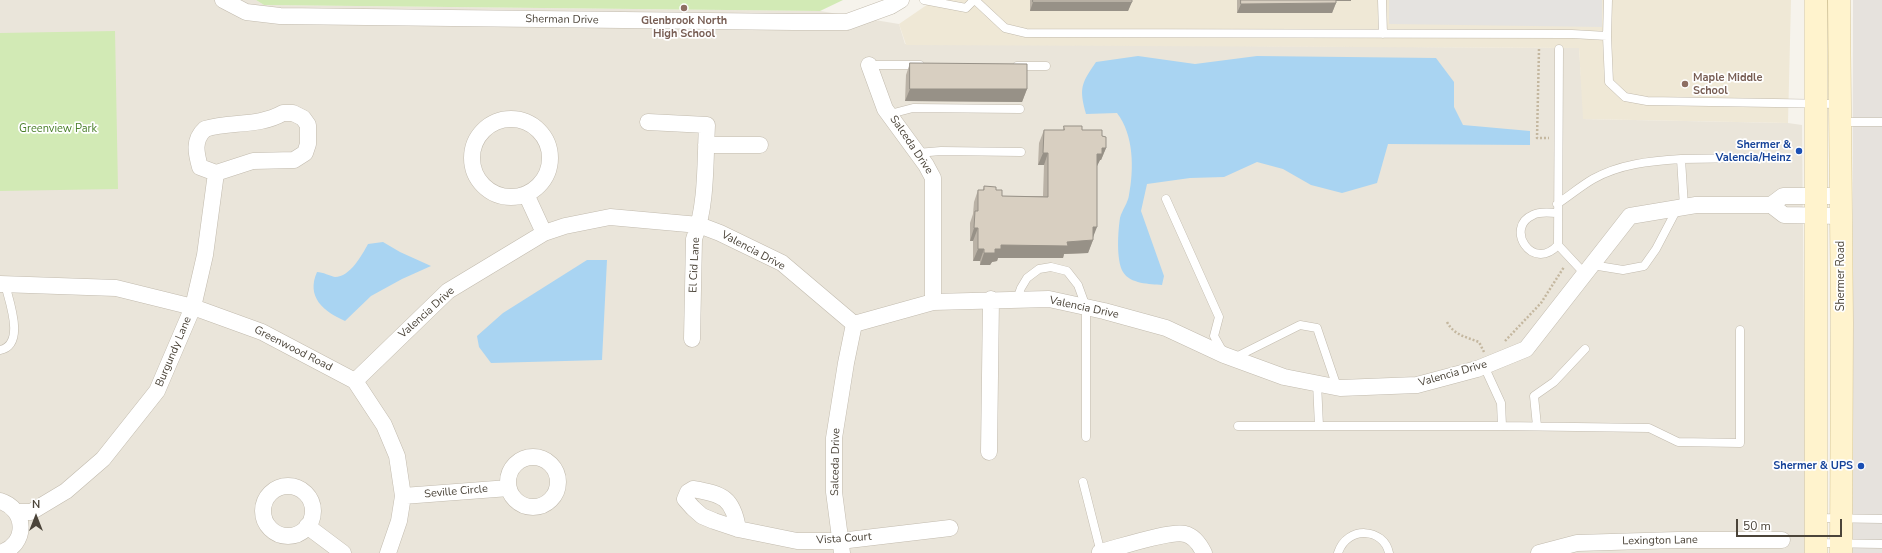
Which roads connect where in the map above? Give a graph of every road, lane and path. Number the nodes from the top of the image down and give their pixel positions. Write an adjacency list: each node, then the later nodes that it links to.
1 (222, 0): 2 (street, Sherman Drive)
2 (901, 0)
3 (924, 0): 4 (lane)
4 (974, 0): 9 (lane)
5 (1382, 0): 9 (lane)
6 (1608, 0): 10 (lane)
7 (1816, 0): 16 (main road)
8 (1839, 0): 18 (main road, Shermer Road)
9 (1382, 34): 10 (lane)
10 (1607, 36): 16 (lane)
11 (1559, 49): 31 (lane)
12 (869, 65): 13 (lane); 19 (street, Salceda Drive)
13 (931, 66)
14 (1008, 66): 15 (lane)
15 (1046, 66)
16 (1816, 103): 18 (lane); 32 (main road)
17 (1020, 109): 19 (lane)
18 (1840, 113): 21 (lane); 33 (main road, Shermer Road)
19 (890, 114): 25 (street, Salceda Drive)
20 (648, 122): 22 (street, El Cid Lane)
21 (1882, 122)
22 (706, 145): 23 (street); 36 (street, El Cid Lane)
23 (760, 145)
24 (1021, 152): 25 (lane)
25 (917, 153): 43 (street, Salceda Drive)
26 (1751, 158): 27 (lane)
27 (1681, 159): 31 (lane); 34 (lane)
28 (216, 173): 28 (street); 44 (street, Burgundy Lane)
29 (526, 194): 29 (street); 37 (street)
30 (1166, 199): 51 (lane)
31 (1557, 204): 35 (lane)
32 (1816, 206): 33 (street, Valencia Drive); 34 (street, Valencia Drive); 67 (main road)
33 (1841, 206): 68 (main road, Shermer Road)
34 (1681, 208): 39 (street, Valencia Drive); 39 (lane)
35 (1558, 213): 38 (lane); 38 (lane)
36 (699, 225): 37 (street, Valencia Drive); 46 (street, Valencia Drive); 48 (street, El Cid Lane)
37 (544, 234): 53 (street, Valencia Drive)
38 (1558, 245): 39 (lane)
39 (1588, 269): 52 (street, Valencia Drive)
40 (2, 284): 44 (street, Greenwood Road); 50 (lane)
41 (1017, 299): 42 (street, Valencia Drive); 45 (street, Valencia Drive); 45 (lane)
42 (991, 300): 43 (street, Valencia Drive); 61 (street)
43 (933, 302): 46 (street, Valencia Drive)
44 (193, 307): 53 (street, Greenwood Road); 66 (street, Burgundy Lane)
45 (1086, 307): 51 (street, Valencia Drive); 60 (lane)
46 (854, 324): 75 (street, Salceda Drive)
47 (1740, 330): 59 (lane)
48 (692, 339)
49 (1584, 349): 59 (lane)
50 (0, 350)
51 (1229, 356): 54 (street, Valencia Drive); 55 (lane)
52 (1484, 366): 55 (street, Valencia Drive); 58 (lane)
53 (355, 382): 64 (street, Greenwood Road)
54 (1317, 383): 55 (street, Valencia Drive); 57 (lane)
55 (1336, 387)
56 (1238, 426): 57 (lane)
57 (1319, 426): 58 (lane)
58 (1502, 426): 59 (lane)
59 (1537, 426)
60 (1086, 437)
61 (989, 452)
62 (1083, 482): 80 (lane)
63 (508, 488): 64 (street, Seville Circle)
64 (403, 496): 83 (street, Greenwood Road)
65 (0, 501): 66 (street)
66 (16, 512): 81 (street)
67 (1816, 518): 68 (lane); 78 (main road)
68 (1841, 519): 69 (lane); 79 (main road, Shermer Road)
69 (1882, 519)
70 (307, 526): 82 (street)
71 (950, 528): 75 (street, Vista Court)
72 (738, 529): 75 (street, Vista Court)
73 (1782, 540): 77 (street, Lexington Lane)
74 (1882, 544): 79 (lane)
75 (841, 547)
76 (1644, 547): 77 (street, Lexington Lane); 87 (street, Lexington Lane)
77 (1709, 547)
78 (1816, 548): 79 (lane)
79 (1841, 548)
80 (1100, 552): 84 (street)
81 (0, 553)
82 (343, 553)
83 (388, 553)
84 (1204, 553)
85 (1338, 553): 86 (lane)
86 (1389, 553)
87 (1539, 553)

